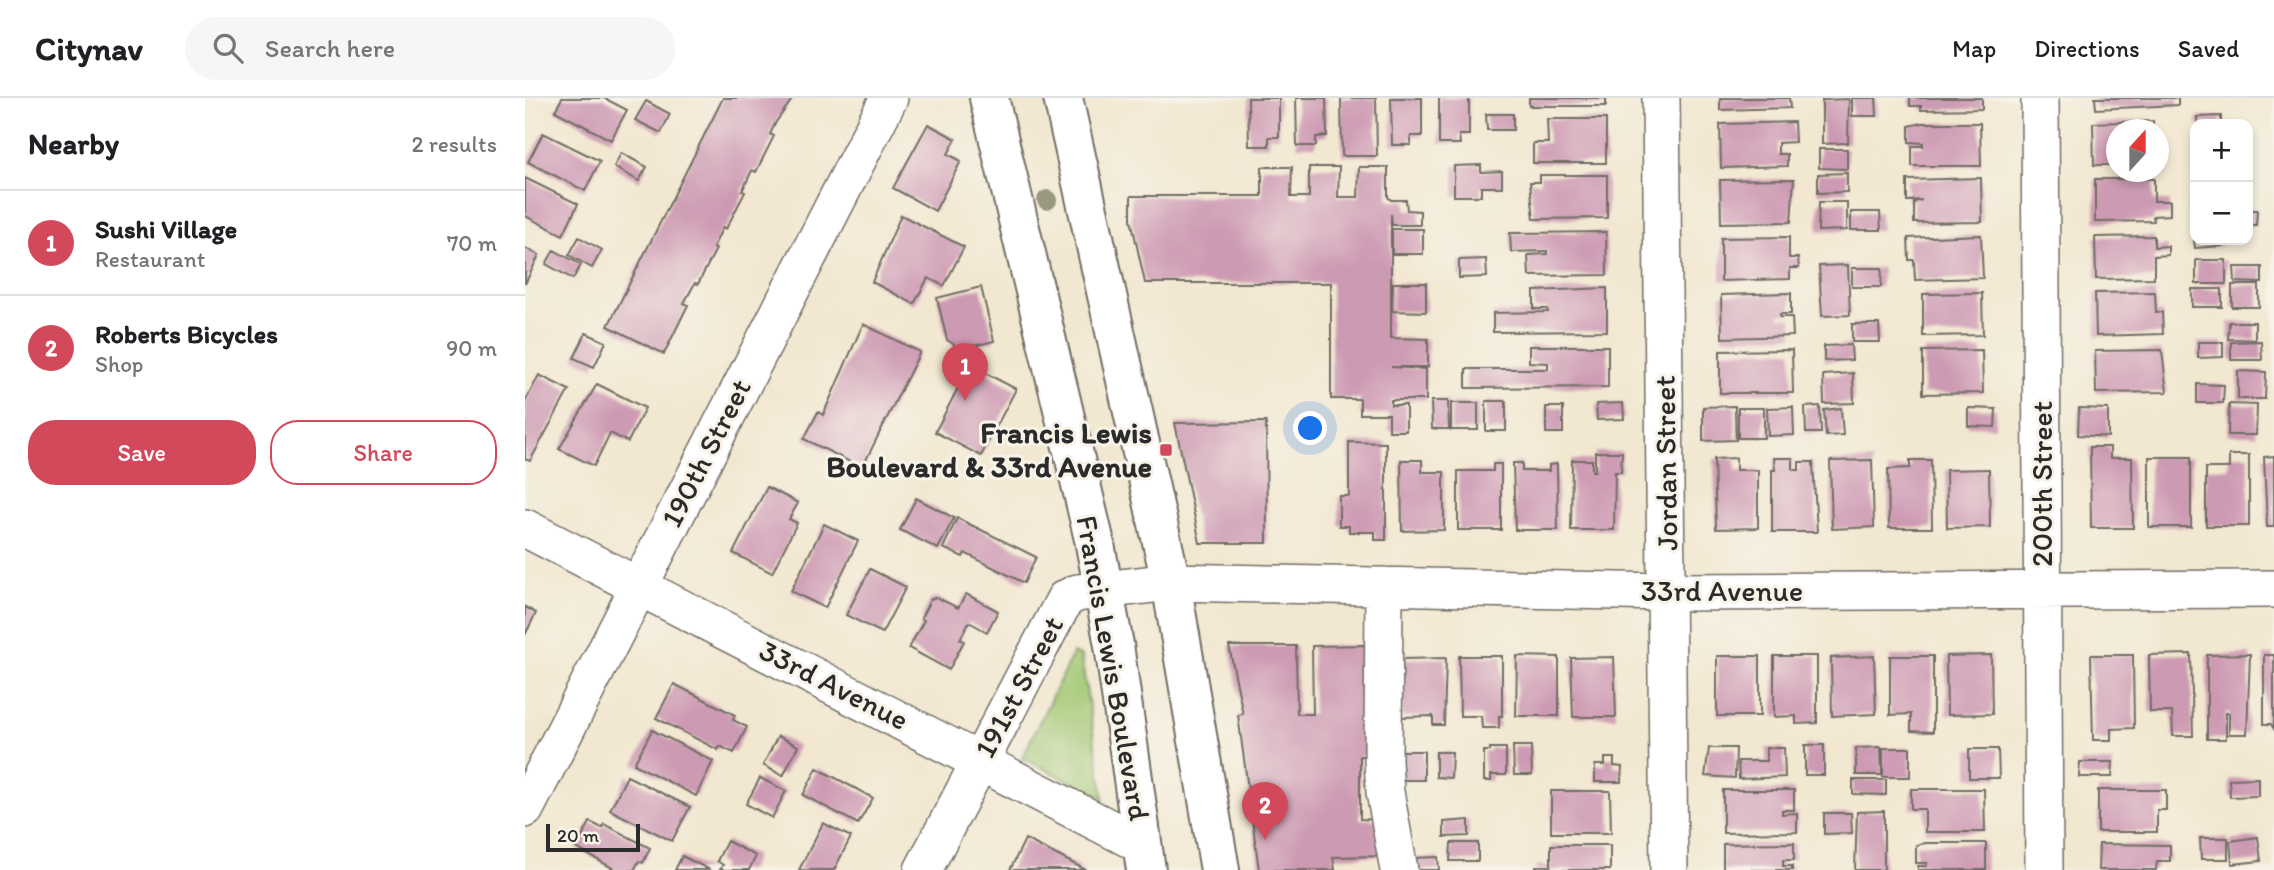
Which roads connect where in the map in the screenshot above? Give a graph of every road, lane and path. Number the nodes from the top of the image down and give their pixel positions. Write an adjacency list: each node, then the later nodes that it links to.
1 (889, 98): 8 (street, 190th Street)
2 (989, 98): 10 (main road, Francis Lewis Boulevard)
3 (1063, 98): 7 (main road)
4 (1661, 98): 13 (street, Jordan Street)
5 (2040, 98): 12 (street, 200th Street)
6 (525, 528): 8 (street, 33rd Avenue)
7 (1171, 582): 9 (street, 33rd Avenue); 10 (street, 191st Street); 18 (main road)
8 (639, 585): 14 (street, 33rd Avenue); 15 (street, 190th Street)
9 (1384, 586): 13 (street, 33rd Avenue); 19 (street)
10 (1104, 590): 14 (street, 191st Street); 16 (main road, Francis Lewis Boulevard)
11 (2274, 590): 12 (street, 33rd Avenue)
12 (2042, 591): 13 (street, 33rd Avenue); 21 (street, 200th Street)
13 (1668, 592): 20 (street, Jordan Street)
14 (980, 760): 16 (street, 33rd Avenue); 17 (street, 191st Street)
15 (525, 809)
16 (1144, 858)
17 (923, 870)
18 (1220, 870)
19 (1399, 870)
20 (1669, 870)
21 (2043, 870)

